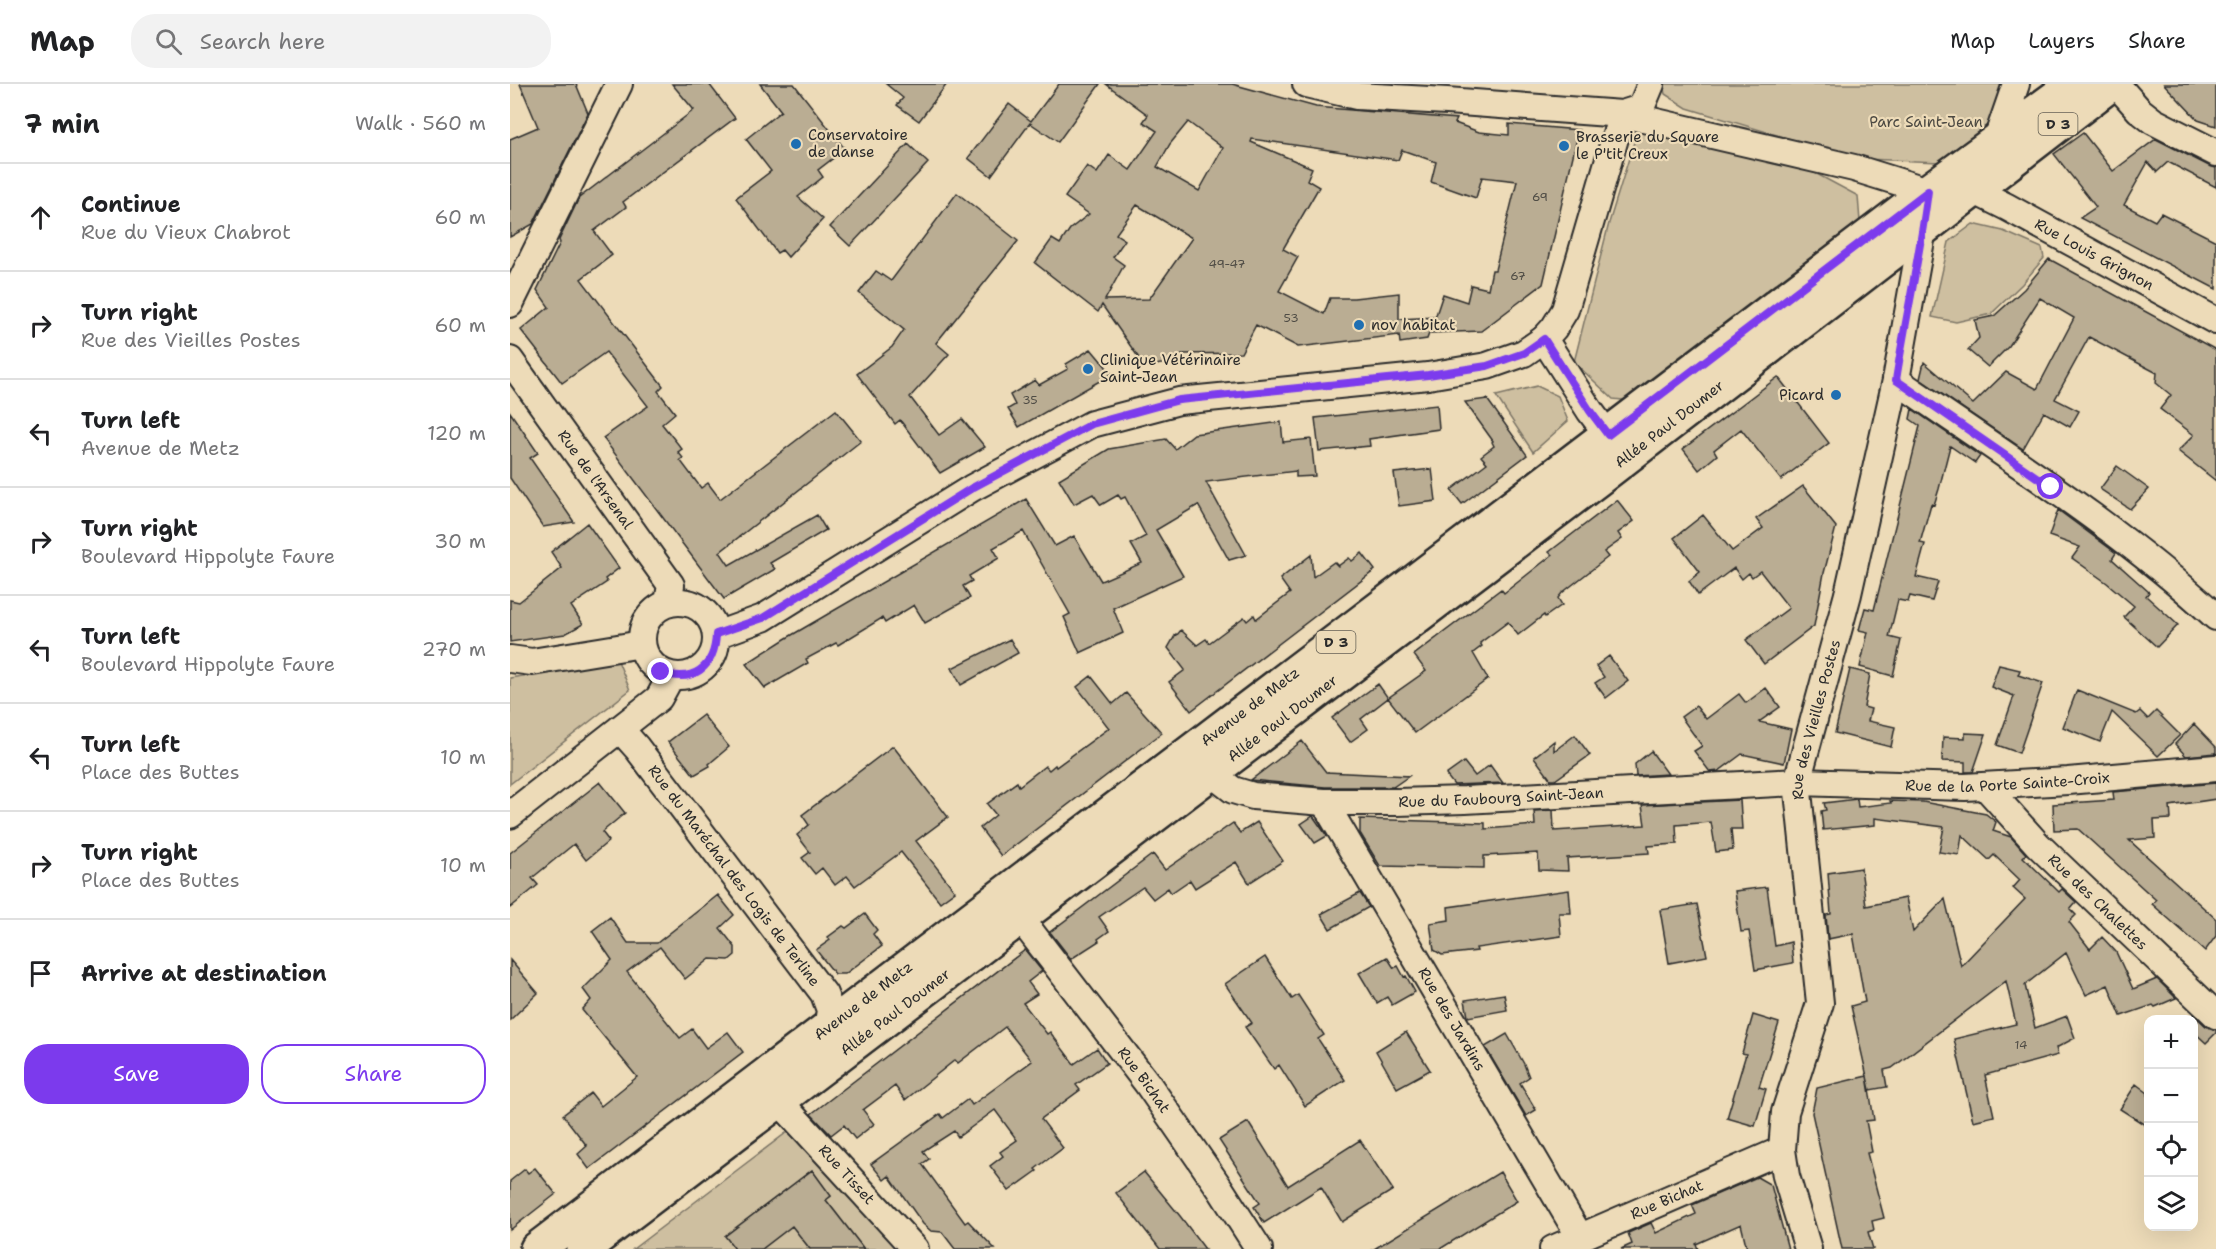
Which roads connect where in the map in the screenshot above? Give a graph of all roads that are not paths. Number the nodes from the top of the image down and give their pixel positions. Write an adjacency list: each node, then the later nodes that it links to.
1 (618, 84): 17 (street)
2 (1306, 84): 9 (street)
3 (1425, 84): 10 (street)
4 (1651, 84): 11 (street)
5 (2016, 84): 12 (street)
6 (2074, 84): 12 (main road, Avenue de Metz / D 3)
7 (2111, 84): 12 (main road, Avenue de Metz / D 3)
8 (2116, 84): 13 (street)
9 (1361, 90): 10 (street)
10 (1447, 101): 11 (street)
11 (1623, 114): 15 (street); 19 (street)
12 (2008, 153): 14 (main road, Allée Paul Doumer / D 3); 15 (main road, Avenue de Metz / D 3)
13 (2216, 153)
14 (1973, 190): 15 (street); 16 (main road, Allée Paul Doumer / D 3); 18 (street, Rue Louis Grignon)
15 (1928, 191): 16 (street, Rue des Vieilles Postes); 22 (main road, Avenue de Metz / D 3)
16 (1923, 228): 21 (street, Rue des Vieilles Postes); 31 (main road, Allée Paul Doumer / D 3)
17 (510, 304)
18 (2216, 321)
19 (1544, 339): 22 (street); 25 (street)
20 (510, 360): 23 (street, Rue de l'Arsenal)
21 (1896, 380): 24 (street); 32 (street, Rue des Vieilles Postes)
22 (1608, 435): 38 (main road, Avenue de Metz / D 3)
23 (668, 603): 25 (street); 26 (street)
24 (2216, 617)
25 (716, 634): 28 (street)
26 (642, 644): 27 (street); 28 (street)
27 (510, 659)
28 (671, 676): 29 (street)
29 (620, 729): 35 (street); 38 (street, Rue du Maréchal des Logis de Terline)
30 (2216, 768): 33 (street, Rue de la Porte Sainte-Croix)
31 (1211, 773): 34 (street, Rue du Faubourg Saint-Jean); 36 (main road, Allée Paul Doumer / D 3)
32 (1797, 782): 33 (street, Rue de la Porte Sainte-Croix); 34 (street, Rue du Faubourg Saint-Jean); 40 (street, Rue des Vieilles Postes)
33 (1985, 786): 37 (street, Rue des Chalettes)
34 (1324, 802): 41 (street, Rue des Jardins)
35 (510, 815)
36 (1020, 918): 39 (main road, Allée Paul Doumer / D 3); 45 (street, Rue Bichat)
37 (2216, 1015)
38 (827, 1030): 42 (main road, Avenue de Metz / D 3)
39 (779, 1101): 43 (main road, Allée Paul Doumer / D 3); 44 (street, Rue Tisset)
40 (1782, 1149): 41 (street, Rue Bichat); 47 (street, Rue des Vieilles Postes)
41 (1580, 1237): 46 (street, Rue Bichat)
42 (537, 1249)
43 (584, 1249)
44 (915, 1249)
45 (1259, 1249)
46 (1553, 1249)
47 (1808, 1249)

